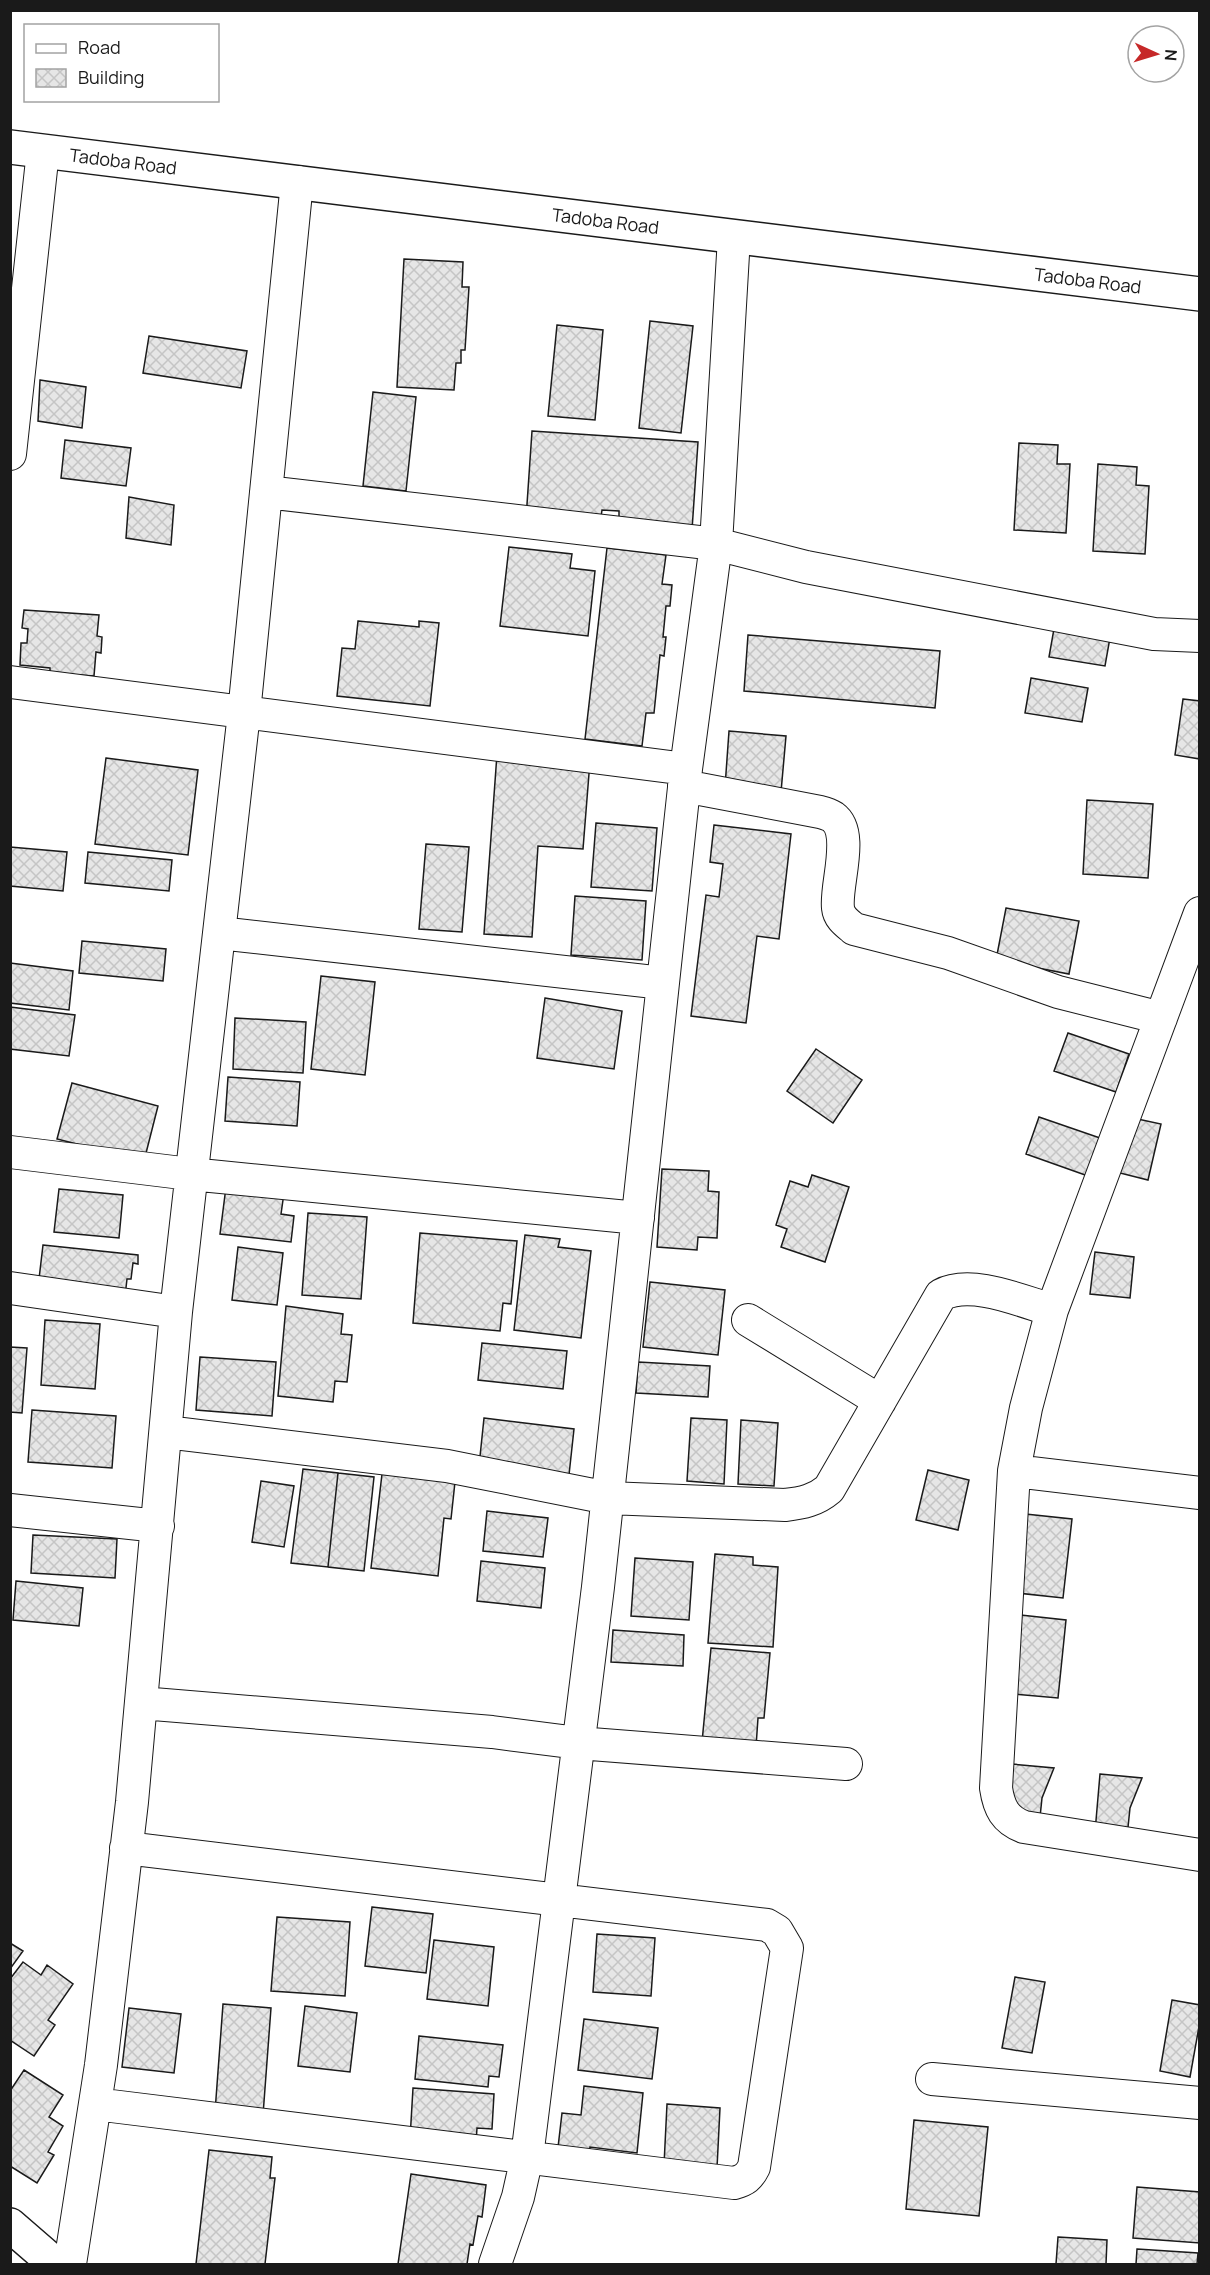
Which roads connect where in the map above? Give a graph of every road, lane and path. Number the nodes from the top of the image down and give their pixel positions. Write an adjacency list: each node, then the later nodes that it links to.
1 (10, 147): 2 (main road, Tadoba Road)
2 (43, 151): 3 (main road, Tadoba Road); 6 (street)
3 (297, 182): 4 (main road, Tadoba Road); 7 (street)
4 (734, 237): 5 (main road, Tadoba Road); 8 (street)
5 (1200, 294)
6 (11, 442)
7 (266, 492): 8 (street); 11 (street)
8 (716, 544): 9 (street); 12 (street)
9 (1200, 636)
10 (10, 682): 11 (street)
11 (244, 713): 12 (street); 14 (street)
12 (685, 778): 15 (street); 16 (street)
13 (1200, 913): 16 (street)
14 (219, 933): 15 (street); 18 (street)
15 (663, 983): 19 (street)
16 (1161, 1018): 21 (street)
17 (10, 1152): 18 (street)
18 (190, 1174): 19 (street); 22 (street)
19 (638, 1218): 28 (street)
20 (10, 1288): 22 (street)
21 (1052, 1310): 24 (street); 26 (street)
22 (176, 1312): 25 (street)
23 (748, 1320): 24 (street)
24 (880, 1401): 28 (street)
25 (166, 1432): 28 (street); 30 (street)
26 (1014, 1471): 27 (street); 35 (street)
27 (1200, 1492)
28 (608, 1498): 32 (street)
29 (10, 1510): 30 (street)
30 (158, 1526): 31 (street)
31 (141, 1703): 32 (street); 34 (street)
32 (578, 1743): 33 (street); 36 (street)
33 (846, 1764)
34 (126, 1848): 36 (street); 39 (street)
35 (1200, 1856)
36 (559, 1901): 40 (street); 40 (street)
37 (932, 2079): 38 (street)
38 (1200, 2103)
39 (95, 2104): 40 (street); 43 (street)
40 (527, 2157): 44 (street)
41 (10, 2225): 42 (main road)
42 (55, 2265)
43 (70, 2265)
44 (495, 2265)

